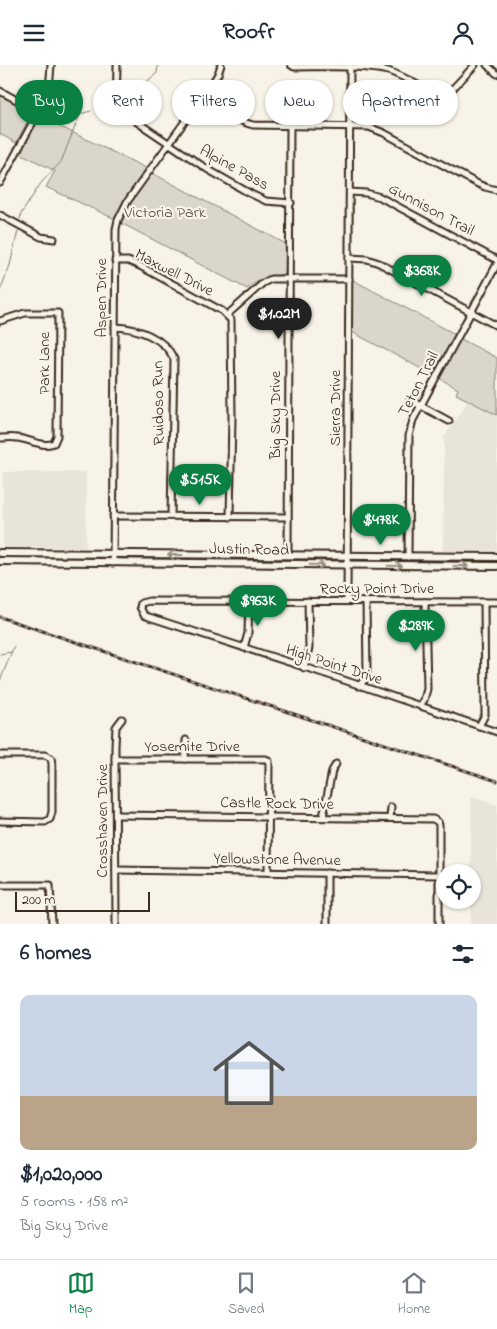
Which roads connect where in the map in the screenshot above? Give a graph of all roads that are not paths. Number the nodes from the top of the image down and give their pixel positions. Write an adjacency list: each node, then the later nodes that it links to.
1 (51, 65): 10 (street)
2 (117, 65): 19 (street, Alpine Pass)
3 (221, 65): 11 (street, Aspen Drive)
4 (291, 65): 7 (street)
5 (475, 65): 7 (street)
6 (487, 65): 8 (street)
7 (350, 66): 12 (street, Sierra Drive)
8 (494, 67): 9 (street)
9 (497, 74)
10 (50, 80)
11 (214, 80)
12 (350, 80)
13 (0, 91): 14 (street)
14 (15, 99)
15 (32, 125): 20 (street)
16 (182, 125): 19 (street, Aspen Drive)
17 (290, 125): 23 (street, Big Sky Drive)
18 (350, 125): 21 (street); 22 (street, Sierra Drive)
19 (168, 144): 23 (street, Alpine Pass); 28 (street, Aspen Drive)
20 (1, 180)
21 (497, 190)
22 (350, 192): 26 (street, Sierra Drive); 27 (street, Gunnison Trail)
23 (291, 203): 30 (street, Big Sky Drive)
24 (0, 215): 25 (street)
25 (54, 239)
26 (349, 258): 31 (street, Sierra Drive); 32 (street)
27 (497, 260)
28 (115, 261): 33 (street, Maxwell Drive); 36 (street, Aspen Drive)
29 (497, 264): 32 (street, Teton Trail)
30 (290, 278): 31 (street); 33 (street); 44 (street, Big Sky Drive)
31 (349, 279): 49 (street, Sierra Drive)
32 (471, 312): 35 (street); 38 (street, Teton Trail)
33 (227, 315): 43 (street, Maxwell Drive)
34 (0, 321): 40 (street, Park Lane)
35 (497, 326)
36 (115, 327): 41 (street, Aspen Drive); 42 (street, Ruidoso Run)
37 (410, 400): 38 (street)
38 (420, 406): 39 (street); 50 (street, Teton Trail)
39 (449, 421)
40 (0, 438)
41 (113, 516): 42 (street); 47 (street, Aspen Drive)
42 (171, 516): 43 (street)
43 (230, 517): 44 (street)
44 (288, 517): 48 (street, Big Sky Drive)
45 (0, 553): 46 (main road, Justin Road)
46 (77, 554): 47 (main road, Justin Road); 54 (main road)
47 (113, 554): 48 (main road, Justin Road, one-way to 47); 55 (street, Aspen Drive)
48 (288, 555): 49 (main road, Justin Road)
49 (347, 557): 50 (main road, Justin Road); 56 (street, Sierra Drive)
50 (408, 557): 51 (main road, Justin Road)
51 (478, 557): 52 (main road, Justin Road); 57 (main road)
52 (497, 557)
53 (0, 561): 54 (main road, Justin Road)
54 (45, 562): 55 (main road, Justin Road)
55 (113, 563): 56 (main road, Justin Road, one-way to 56)
56 (347, 565): 57 (main road, Justin Road, one-way to 57); 61 (street, Sierra Drive)
57 (479, 566): 58 (main road, Justin Road)
58 (497, 566)
59 (249, 601): 60 (street, Rocky Point Drive); 66 (street, Rocky Point Drive); 67 (street)
60 (308, 601): 61 (street, Rocky Point Drive); 68 (street)
61 (347, 601): 62 (street, Rocky Point Drive)
62 (366, 601): 63 (street, Rocky Point Drive); 69 (street)
63 (425, 602): 64 (street, Rocky Point Drive); 70 (street)
64 (484, 602): 65 (street, Rocky Point Drive); 72 (street)
65 (497, 602)
66 (140, 607): 67 (street, High Point Drive)
67 (244, 648): 68 (street, High Point Drive)
68 (304, 668): 69 (street, High Point Drive)
69 (359, 686): 70 (street, High Point Drive)
70 (420, 707): 72 (street, High Point Drive)
71 (122, 719): 76 (street, Crosshaven Drive)
72 (479, 726): 73 (street, High Point Drive)
73 (497, 732)
74 (186, 740): 77 (street)
75 (0, 755): 84 (street)
76 (115, 759): 77 (street, Yosemite Drive); 80 (street, Crosshaven Drive)
77 (185, 759): 81 (street, Yosemite Drive)
78 (336, 764): 82 (street)
79 (391, 807): 83 (street)
80 (116, 815): 81 (street, Castle Rock Drive); 86 (street, Crosshaven Drive)
81 (269, 817): 82 (street, Castle Rock Drive); 87 (street)
82 (323, 817): 83 (street, Castle Rock Drive)
83 (390, 818): 85 (street, Castle Rock Drive)
84 (0, 821)
85 (439, 864)
86 (116, 870): 87 (street, Yellowstone Avenue); 93 (street, Crosshaven Drive)
87 (268, 872): 88 (street, Yellowstone Avenue)
88 (327, 873): 89 (street, Yellowstone Avenue); 94 (street)
89 (436, 875)
90 (0, 885): 92 (street)
91 (439, 909): 95 (street)
92 (52, 924)
93 (116, 924)
94 (327, 924)
95 (439, 924)

